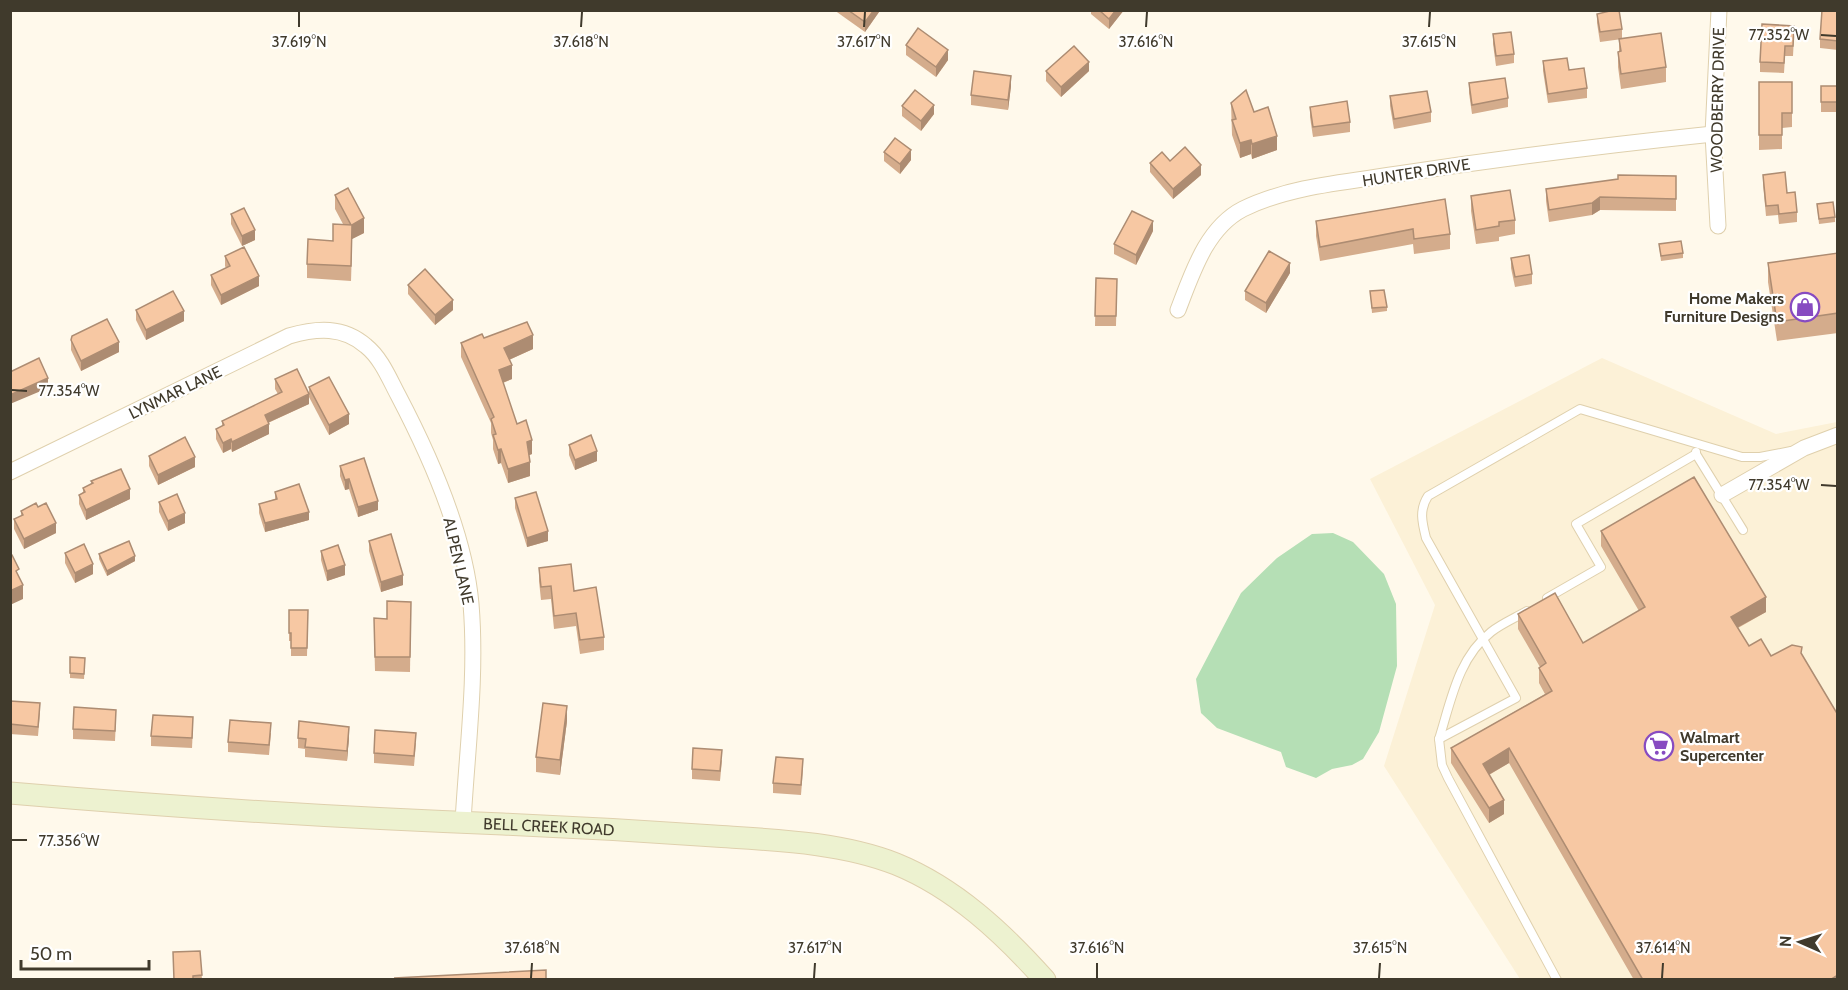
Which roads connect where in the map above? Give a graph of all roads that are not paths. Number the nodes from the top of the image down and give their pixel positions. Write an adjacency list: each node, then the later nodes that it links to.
1 (1719, 10): 2 (street, WOODBERRY DRIVE)
2 (1713, 134): 3 (street, WOODBERRY DRIVE); 4 (street, HUNTER DRIVE)
3 (1718, 226)
4 (1178, 310)
5 (344, 332): 10 (street, LYNMAR LANE); 18 (street, ALPEN LANE)
6 (1838, 435): 8 (street)
7 (1698, 444): 8 (lane); 9 (lane); 15 (lane)
8 (1804, 448): 11 (street)
9 (1696, 454): 11 (lane); 13 (lane)
10 (10, 472)
11 (1722, 495): 12 (lane)
12 (1743, 530)
13 (1542, 602)
14 (1532, 608): 15 (lane)
15 (1482, 640): 16 (lane); 16 (lane)
16 (1439, 739): 20 (lane)
17 (10, 793): 18 (street, BELL CREEK ROAD)
18 (463, 822): 19 (street, BELL CREEK ROAD)
19 (1045, 980)
20 (1557, 980)

